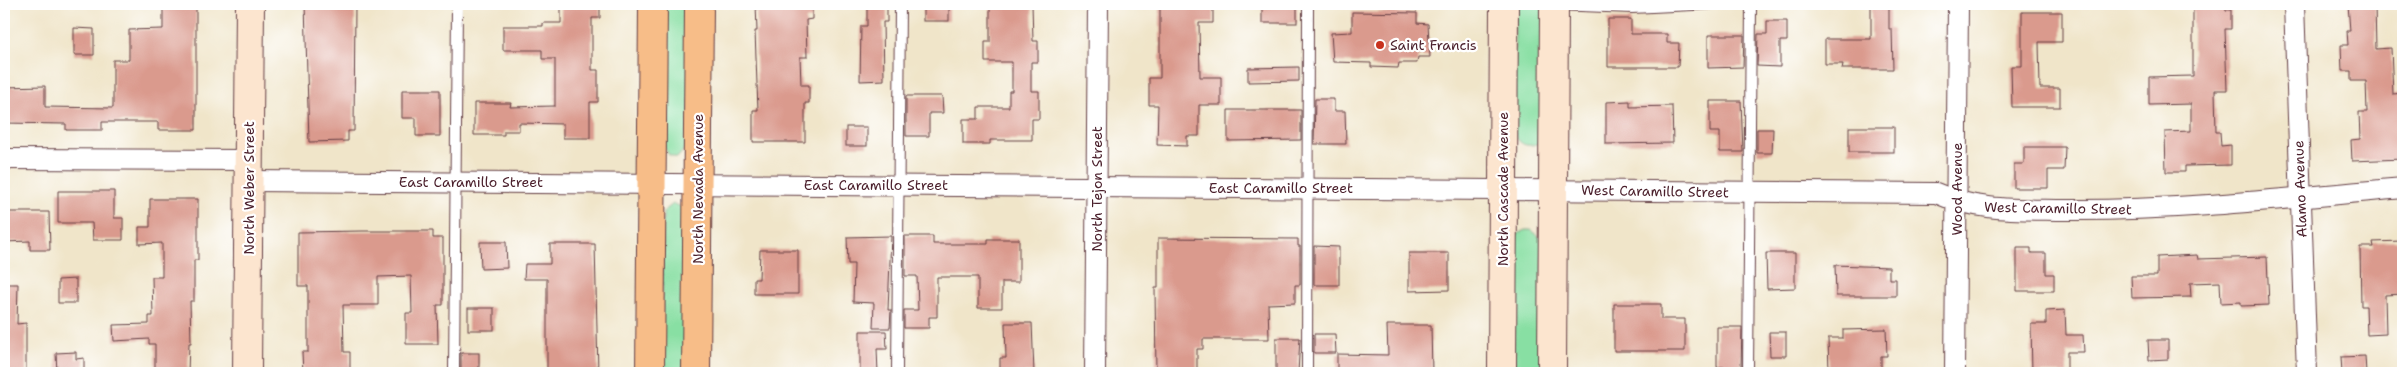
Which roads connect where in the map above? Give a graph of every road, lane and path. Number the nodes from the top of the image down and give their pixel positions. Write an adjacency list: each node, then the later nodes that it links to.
1 (250, 4): 15 (main road, North Weber Street)
2 (457, 4): 16 (lane)
3 (653, 4): 17 (main road)
4 (699, 4): 18 (main road, North Nevada Avenue)
5 (900, 4): 19 (lane)
6 (1098, 4): 20 (street, North Tejon Street)
7 (1308, 4): 21 (lane)
8 (1504, 4): 22 (main road, North Cascade Avenue)
9 (1554, 4): 10 (lane); 24 (main road)
10 (1713, 4)
11 (1751, 4): 25 (lane)
12 (1958, 4): 27 (street, Wood Avenue)
13 (2294, 4): 26 (street, Alamo Avenue)
14 (4, 159): 15 (street, East Caramillo Street)
15 (249, 170): 16 (street, East Caramillo Street); 28 (main road, North Weber Street)
16 (456, 182): 17 (street, East Caramillo Street); 29 (lane)
17 (651, 183): 18 (street, East Caramillo Street); 30 (main road)
18 (699, 184): 19 (street, East Caramillo Street); 31 (main road, North Nevada Avenue)
19 (899, 186): 20 (street, East Caramillo Street); 32 (lane)
20 (1097, 187): 21 (street, East Caramillo Street); 33 (street, North Tejon Street)
21 (1306, 188): 22 (street, East Caramillo Street); 34 (lane)
22 (1504, 188): 24 (street, West Caramillo Street); 35 (main road, North Cascade Avenue)
23 (2403, 188): 26 (street, West Caramillo Street)
24 (1553, 189): 25 (street, West Caramillo Street); 36 (main road)
25 (1750, 192): 27 (street, West Caramillo Street); 37 (lane)
26 (2300, 198): 27 (street, West Caramillo Street); 39 (street, Alamo Avenue)
27 (1957, 202): 38 (street, Wood Avenue)
28 (248, 373)
29 (454, 373)
30 (650, 373)
31 (696, 373)
32 (897, 373)
33 (1095, 373)
34 (1307, 373)
35 (1502, 373)
36 (1552, 373)
37 (1748, 373)
38 (1955, 373)
39 (2307, 373)

